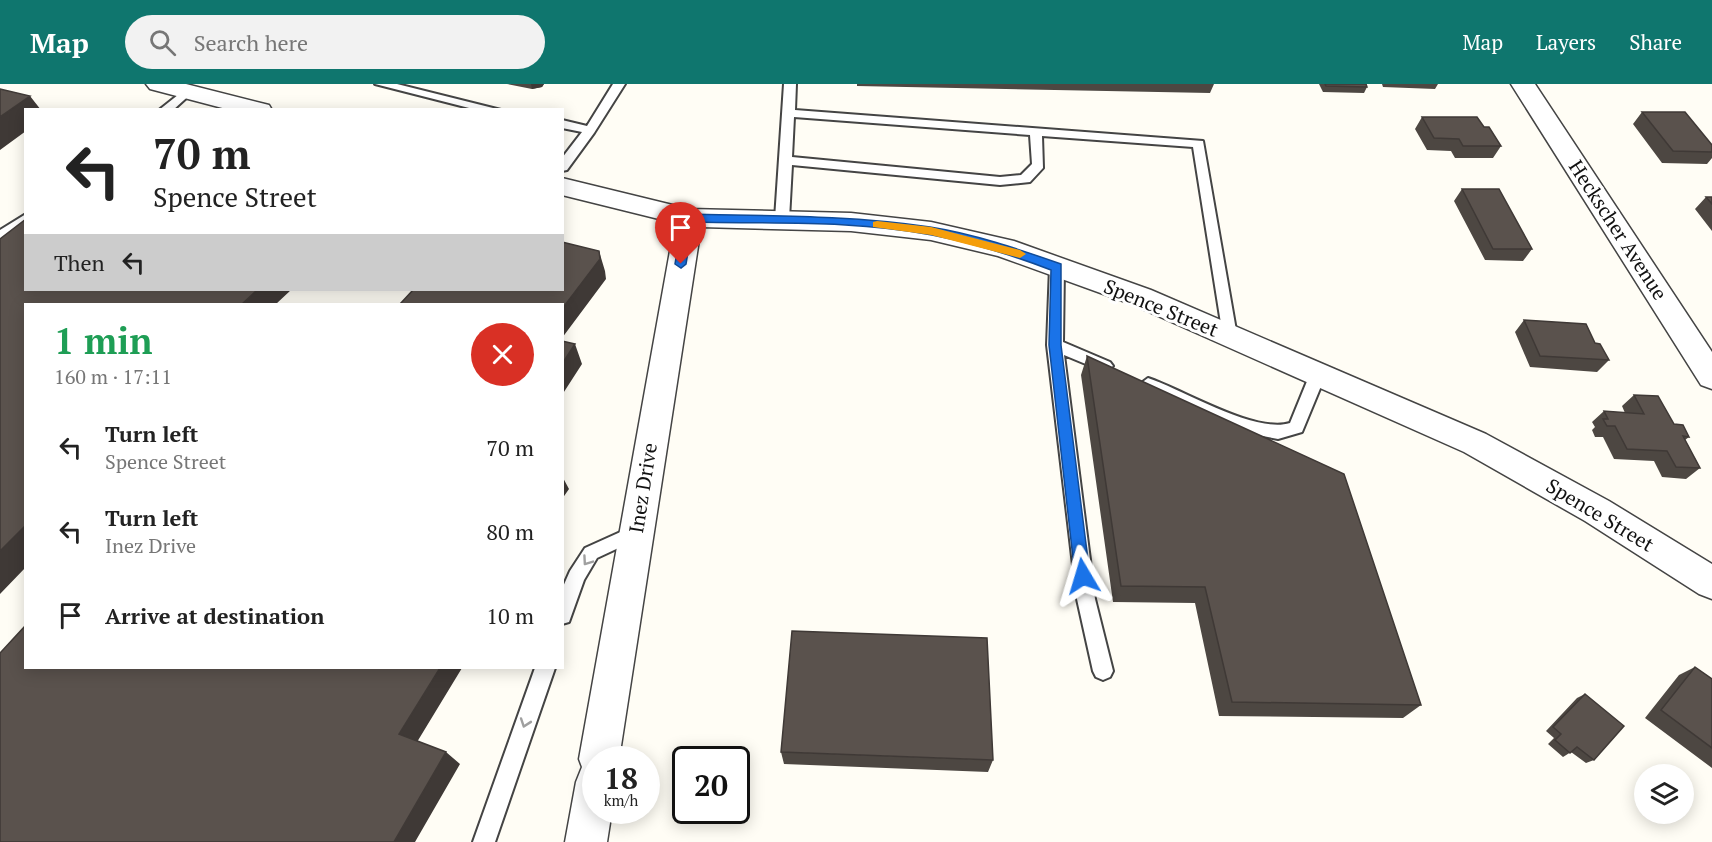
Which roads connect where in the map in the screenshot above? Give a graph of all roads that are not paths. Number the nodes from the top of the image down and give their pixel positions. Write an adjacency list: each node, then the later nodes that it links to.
1 (158, 84): 6 (street)
2 (381, 84): 9 (lane)
3 (619, 84): 12 (lane)
4 (790, 84): 10 (lane)
5 (1523, 84): 25 (street, Heckscher Avenue)
6 (188, 92): 7 (lane); 8 (street)
7 (168, 108)
8 (252, 108)
9 (486, 108)
10 (788, 113): 13 (lane); 14 (lane)
11 (564, 124): 12 (lane)
12 (590, 130): 15 (lane)
13 (1036, 132): 14 (lane); 22 (lane)
14 (786, 160): 19 (lane)
15 (564, 164)
16 (564, 187): 17 (street, Spence Street)
17 (688, 218): 19 (street, Spence Street); 26 (street, Inez Drive)
18 (24, 219): 20 (lane)
19 (782, 219): 21 (street, Spence Street)
20 (0, 237)
21 (1057, 267): 22 (street, Spence Street); 23 (lane)
22 (1230, 336): 24 (street, Spence Street)
23 (1055, 345): 24 (lane); 30 (lane)
24 (1318, 374): 27 (street, Spence Street)
25 (1712, 377)
26 (636, 532): 28 (lane, one-way to 28); 31 (street, Inez Drive)
27 (1712, 583)
28 (564, 610)
29 (545, 669): 33 (lane, one-way to 33)
30 (1103, 670)
31 (601, 746)
32 (589, 824): 34 (street)
33 (484, 842)
34 (586, 842)

